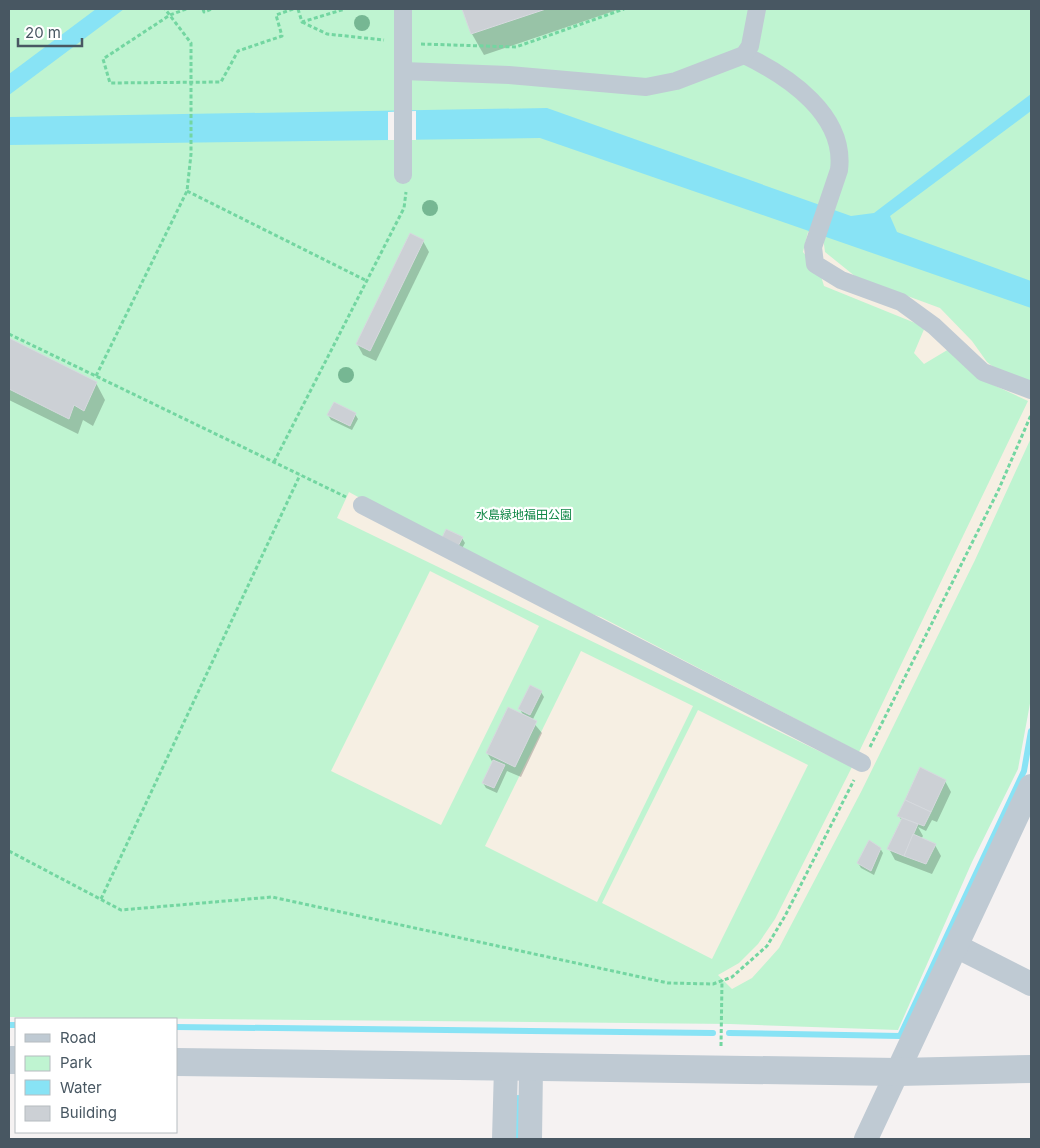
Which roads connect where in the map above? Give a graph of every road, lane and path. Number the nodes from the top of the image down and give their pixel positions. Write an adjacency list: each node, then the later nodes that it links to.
1 (165, 9): 11 (path)
2 (186, 9): 11 (path)
3 (203, 9): 4 (path)
4 (212, 9)
5 (293, 9): 16 (path)
6 (298, 9): 12 (path)
7 (344, 9): 12 (path)
8 (403, 9): 13 (street)
9 (624, 9): 13 (path)
10 (757, 9): 14 (street)
11 (170, 15): 16 (path); 16 (path)
12 (302, 22): 13 (path)
13 (397, 42): 15 (street)
14 (744, 55): 15 (street); 22 (street)
15 (403, 71): 17 (street)
16 (191, 82): 18 (path)
17 (403, 174): 19 (path)
18 (187, 191): 19 (path); 21 (path)
19 (367, 281): 24 (path)
20 (9, 334): 21 (path)
21 (96, 376): 24 (path)
22 (1031, 390)
23 (1031, 415): 27 (path)
24 (274, 462): 25 (path)
25 (300, 475): 26 (path); 30 (path)
26 (362, 505): 27 (street)
27 (862, 763): 32 (path)
28 (1031, 786): 31 (street)
29 (9, 851): 30 (path)
30 (101, 899): 32 (path)
31 (954, 951): 33 (street); 38 (street)
32 (722, 980): 34 (path)
33 (1031, 984)
34 (721, 1046)
35 (178, 1062): 36 (street)
36 (518, 1068): 38 (street); 39 (street); 40 (street)
37 (1031, 1069): 38 (street)
38 (898, 1072): 41 (street)
39 (504, 1139)
40 (530, 1139)
41 (866, 1139)

